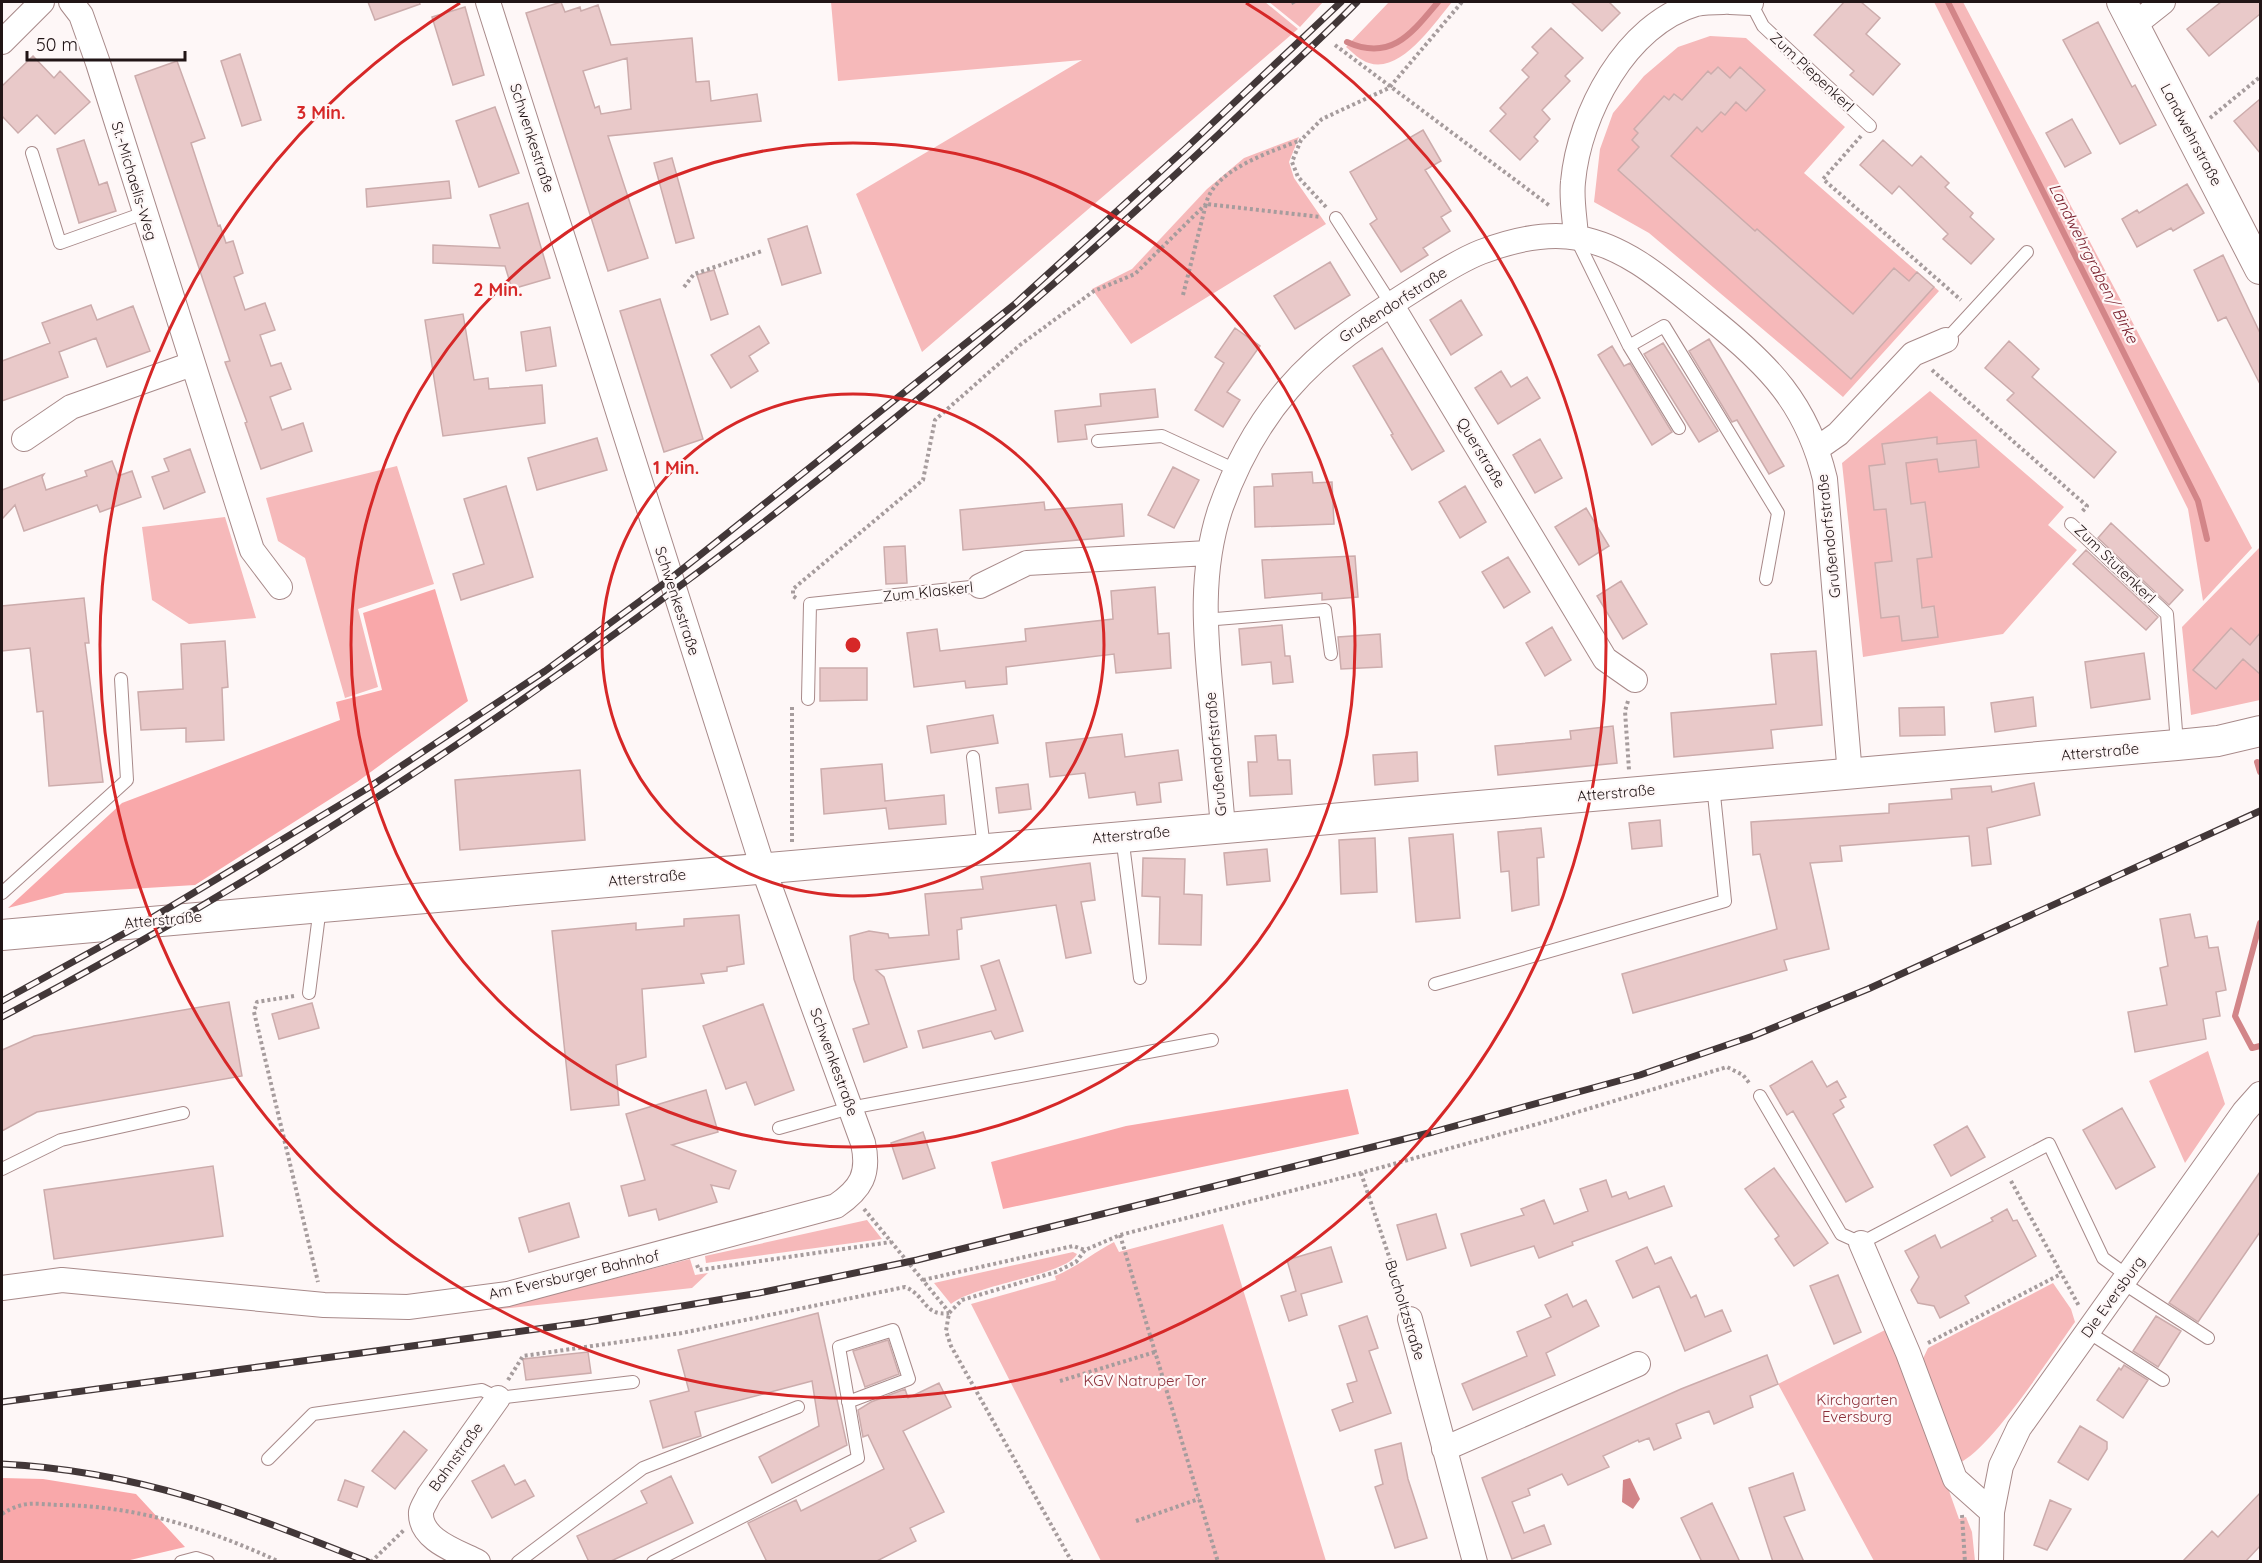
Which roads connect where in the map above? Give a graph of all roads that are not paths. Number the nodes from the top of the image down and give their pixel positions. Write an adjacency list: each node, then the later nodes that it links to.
1 (42, 2): 8 (street)
2 (71, 2): 11 (street, St.-Michaelis-Weg)
3 (488, 2): 43 (street, Schwenkestraße)
4 (1724, 2): 13 (street)
5 (1741, 2): 9 (lane, Zum Piepenkerl)
6 (2163, 2): 7 (street)
7 (2128, 14): 15 (street, Landwehrstraße)
8 (2, 42)
9 (1870, 126)
10 (32, 153): 11 (lane)
11 (144, 213): 19 (street, St.-Michaelis-Weg)
12 (1336, 218): 16 (lane, Querstraße)
13 (1576, 237): 16 (street, Grußendorfstraße); 18 (lane); 23 (street, Grußendorfstraße)
14 (2027, 252): 17 (lane)
15 (2260, 269)
16 (1391, 304): 24 (street, Grußendorfstraße); 33 (street, Querstraße)
17 (1946, 340): 23 (street)
18 (1629, 346): 20 (lane); 27 (lane)
19 (192, 364): 21 (street); 29 (street, St.-Michaelis-Weg)
20 (1679, 428)
21 (24, 439)
22 (1098, 441): 24 (lane)
23 (1818, 448): 38 (street, Grußendorfstraße)
24 (1236, 470): 26 (street, Grußendorfstraße)
25 (2071, 524): 36 (lane, Zum Stutenkerl)
26 (1208, 553): 28 (street, Zum Klaskerl); 30 (street, Grußendorfstraße)
27 (1766, 579)
28 (980, 586): 34 (lane, Zum Klaskerl)
29 (280, 587)
30 (1204, 620): 31 (lane); 40 (street, Grußendorfstraße)
31 (1331, 654)
32 (121, 679): 44 (lane)
33 (1635, 680)
34 (808, 699)
35 (2260, 731): 36 (street, Atterstraße)
36 (2177, 745): 38 (street, Atterstraße)
37 (973, 757): 42 (lane)
38 (1850, 774): 39 (street, Atterstraße)
39 (1713, 785): 40 (street, Atterstraße); 48 (lane)
40 (1222, 827): 41 (street, Atterstraße)
41 (1122, 836): 42 (street, Atterstraße); 47 (lane)
42 (984, 848): 43 (street, Atterstraße)
43 (777, 866): 45 (street, Atterstraße); 53 (street, Schwenkestraße)
44 (2, 893)
45 (320, 906): 46 (street, Atterstraße); 49 (lane)
46 (2, 935)
47 (1140, 978)
48 (1435, 984)
49 (309, 993)
50 (1212, 1040): 53 (lane)
51 (2260, 1094): 59 (street, Die Eversburg)
52 (1760, 1096): 58 (lane)
53 (850, 1108): 55 (lane); 57 (street, Schwenkestraße)
54 (183, 1113): 56 (lane)
55 (779, 1128)
56 (2, 1169)
57 (852, 1195): 60 (street, Am Eversburger Bahnhof)
58 (1861, 1243): 59 (lane); 72 (street)
59 (2126, 1279): 62 (street, Die Eversburg); 63 (lane)
60 (2, 1288)
61 (1410, 1319): 70 (street, Bucholtzstraße)
62 (2089, 1330): 65 (lane); 72 (street, Die Eversburg)
63 (2208, 1338)
64 (1638, 1364): 70 (street)
65 (2163, 1380)
66 (633, 1382): 67 (lane)
67 (498, 1398): 71 (lane); 75 (street, Bahnstraße)
68 (848, 1402): 68 (lane); 77 (lane)
69 (798, 1407): 76 (lane)
70 (1444, 1449): 78 (street, Bucholtzstraße)
71 (268, 1459)
72 (1992, 1512): 79 (street, Die Eversburg)
73 (181, 1562): 74 (lane)
74 (208, 1562)
75 (478, 1562)
76 (518, 1562)
77 (652, 1562)
78 (1475, 1562)
79 (1991, 1562)

